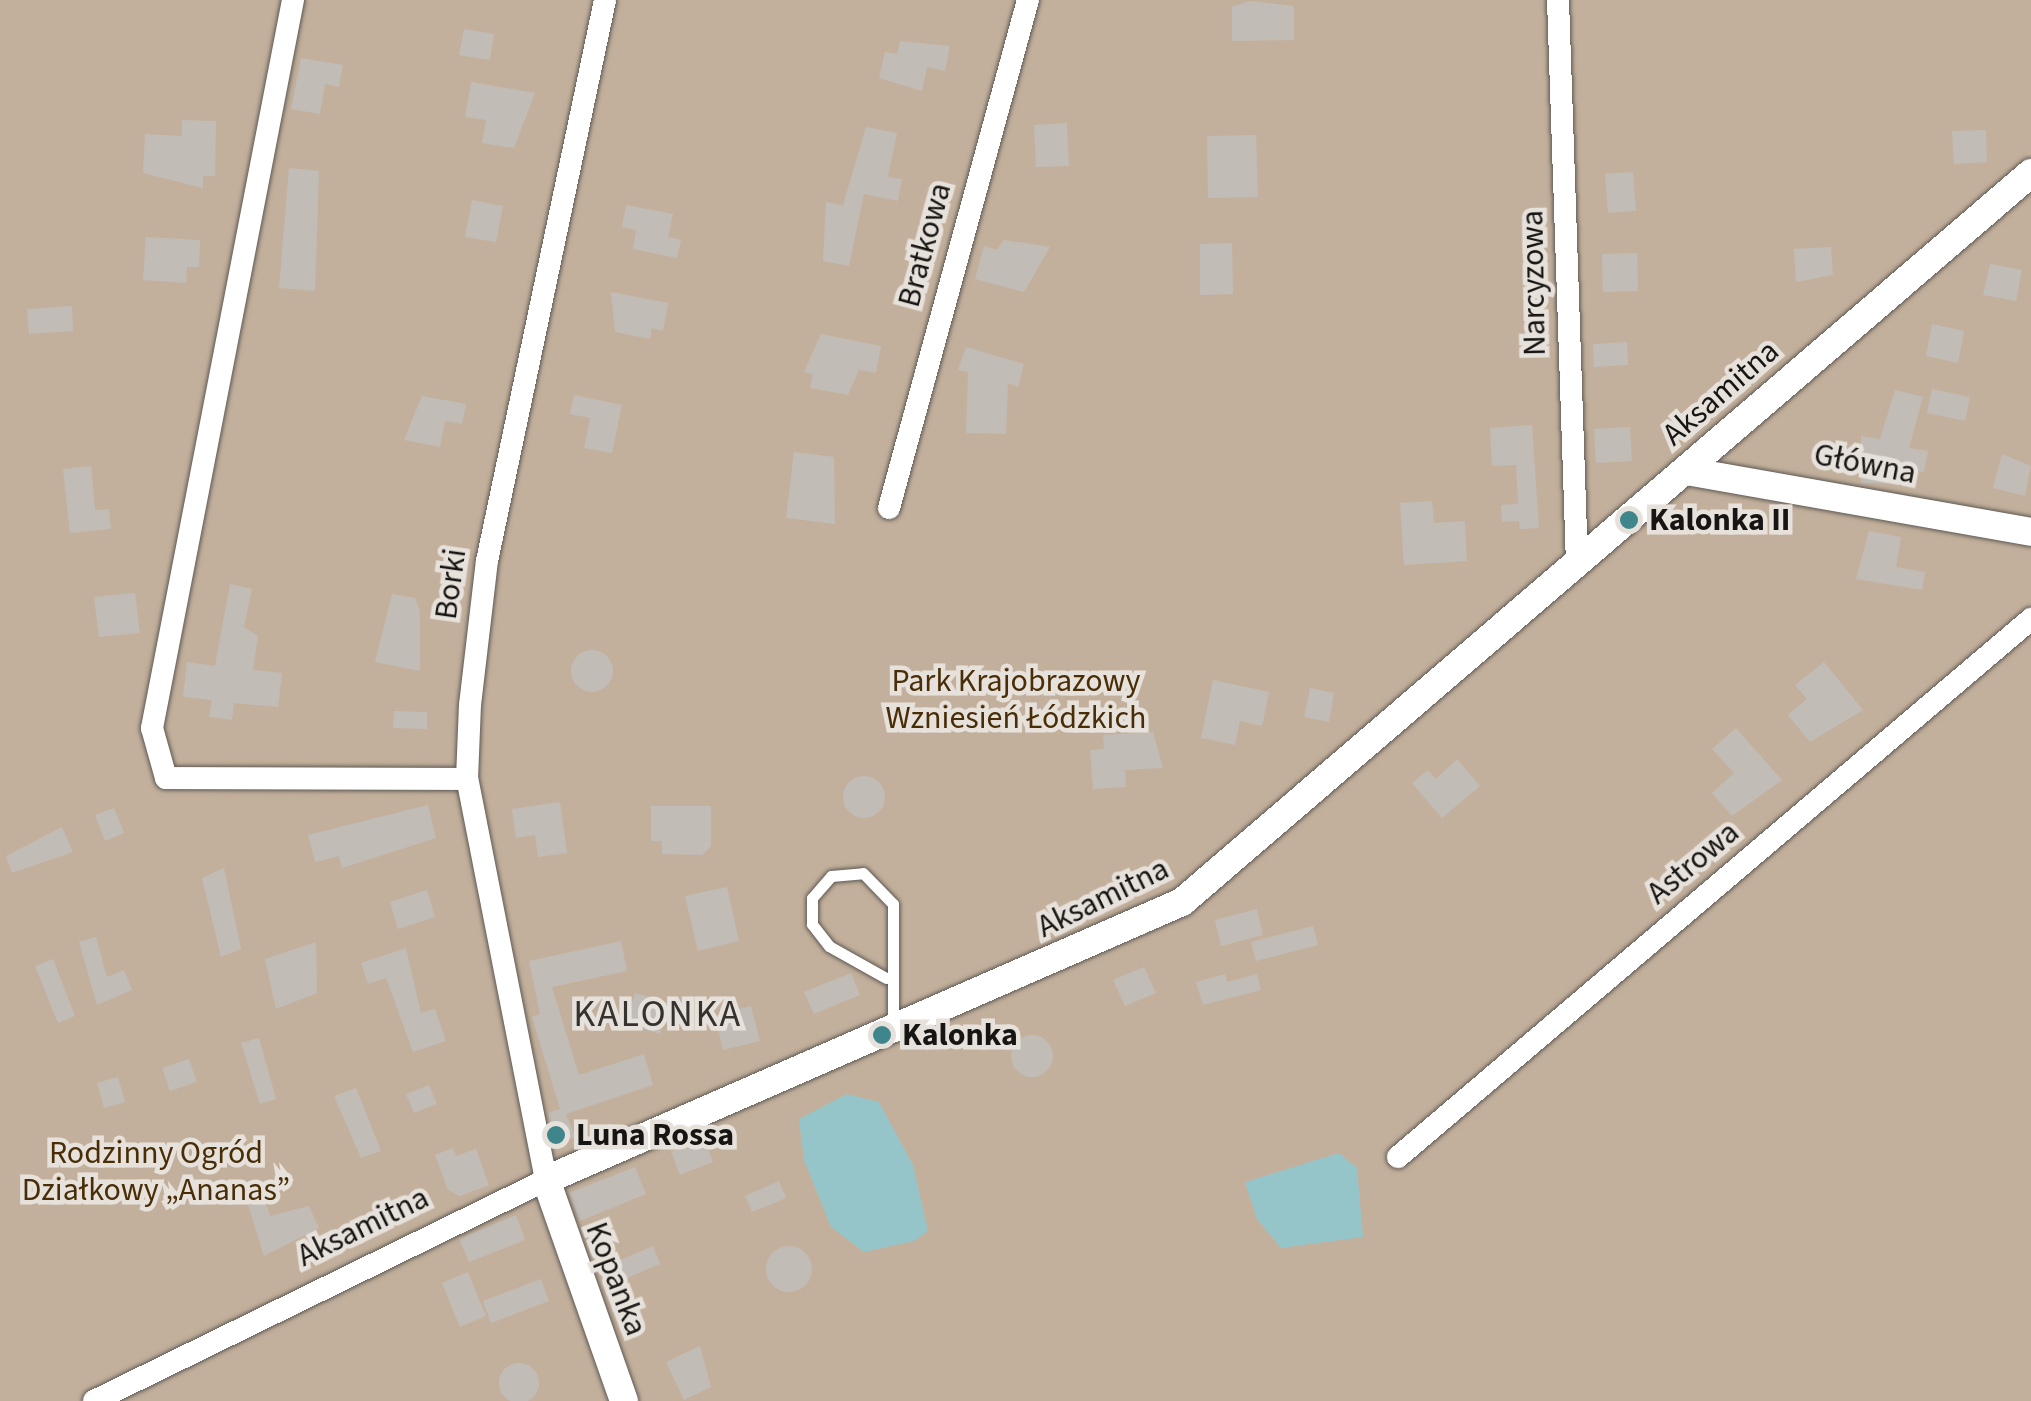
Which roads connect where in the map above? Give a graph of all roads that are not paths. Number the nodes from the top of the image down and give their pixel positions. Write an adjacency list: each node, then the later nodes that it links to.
1 (293, 0): 11 (street)
2 (605, 0): 11 (street, Borki)
3 (1028, 0): 7 (street, Bratkowa)
4 (1558, 0): 9 (street, Narcyzowa)
5 (2031, 172): 6 (street, Aksamitna)
6 (1686, 471): 8 (street, Główna); 9 (street, Aksamitna)
7 (888, 508)
8 (2031, 532)
9 (1577, 565): 13 (street, Aksamitna)
10 (2031, 619): 14 (street, Astrowa)
11 (467, 779): 15 (street, Borki)
12 (886, 978): 12 (lane); 13 (lane)
13 (893, 1030): 15 (street, Aksamitna)
14 (1398, 1156)
15 (546, 1180): 16 (street, Aksamitna); 17 (street, Kopanka)
16 (94, 1401)
17 (624, 1401)

